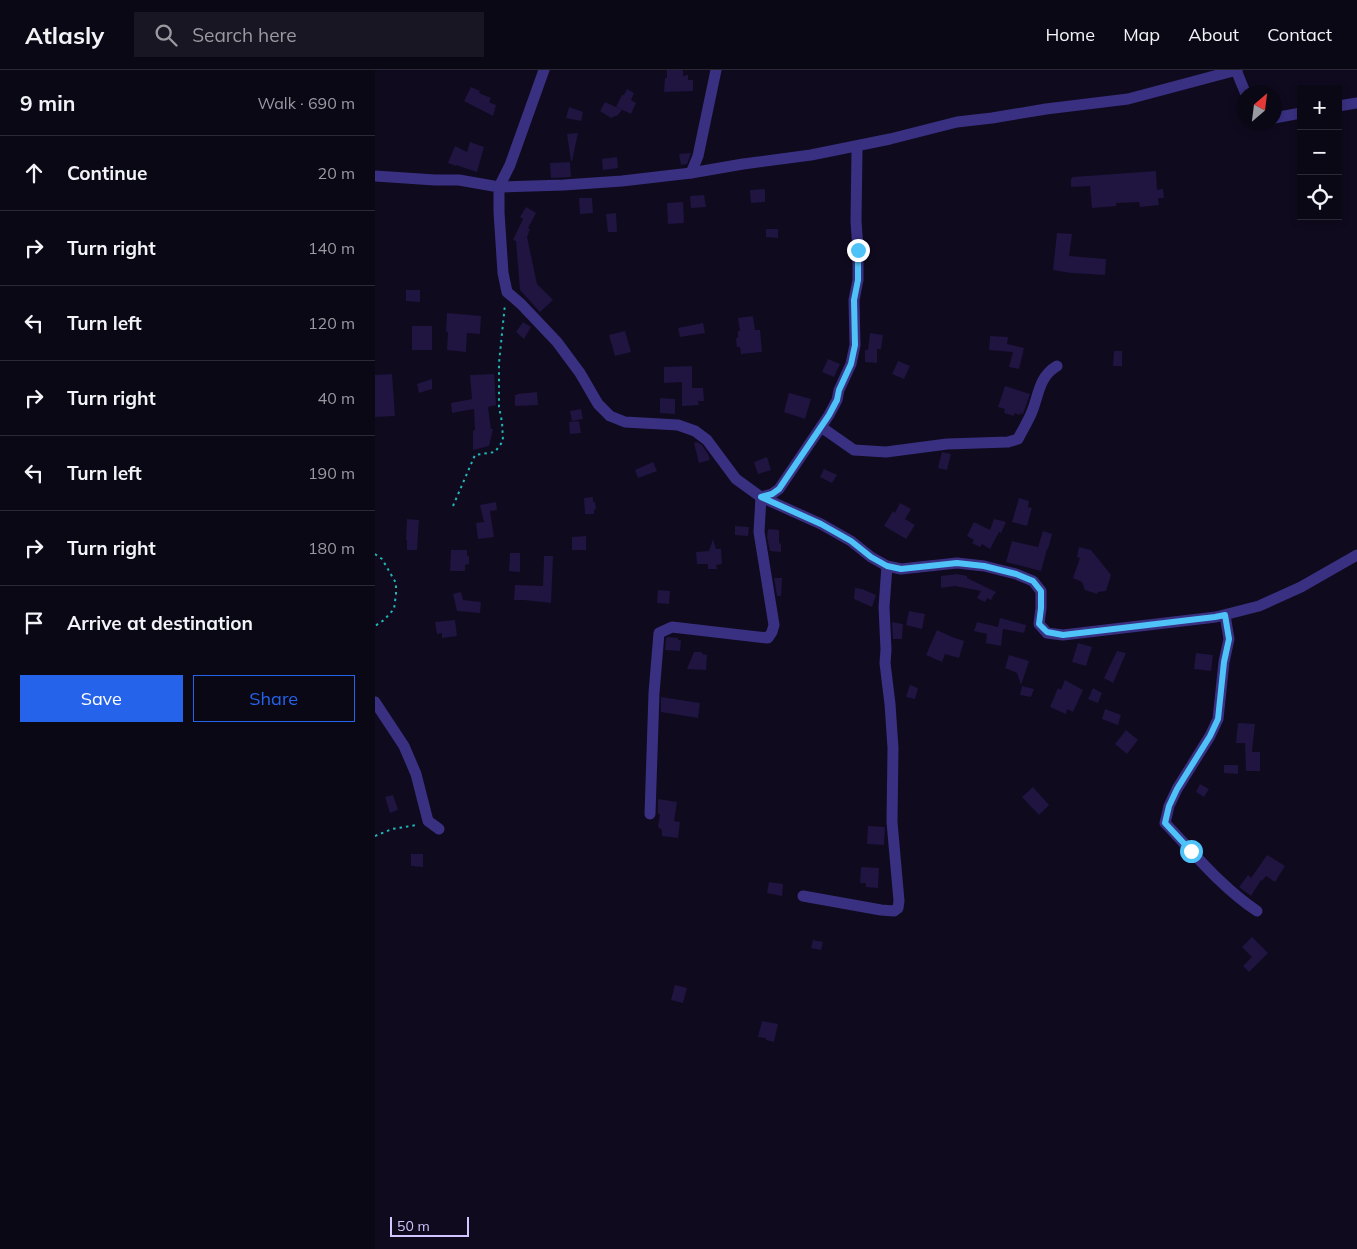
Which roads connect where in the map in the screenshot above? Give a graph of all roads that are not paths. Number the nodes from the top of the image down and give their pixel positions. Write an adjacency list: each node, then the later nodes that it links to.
1 (544, 70): 12 (street)
2 (717, 70): 10 (street)
3 (1236, 70): 4 (street); 10 (street)
4 (1242, 85)
5 (1357, 103): 6 (street)
6 (1342, 105)
7 (1297, 114): 8 (street)
8 (1282, 117)
9 (857, 150): 14 (street)
10 (691, 173): 12 (street)
11 (375, 176): 12 (street)
12 (499, 187): 15 (street)
13 (1057, 366): 14 (street)
14 (821, 427): 15 (street)
15 (761, 497): 17 (street); 20 (street)
16 (1357, 555): 18 (street)
17 (887, 566): 18 (street); 22 (street)
18 (1225, 615): 23 (street)
19 (375, 702): 21 (street)
20 (650, 814)
21 (439, 829)
22 (803, 896)
23 (1257, 911)

